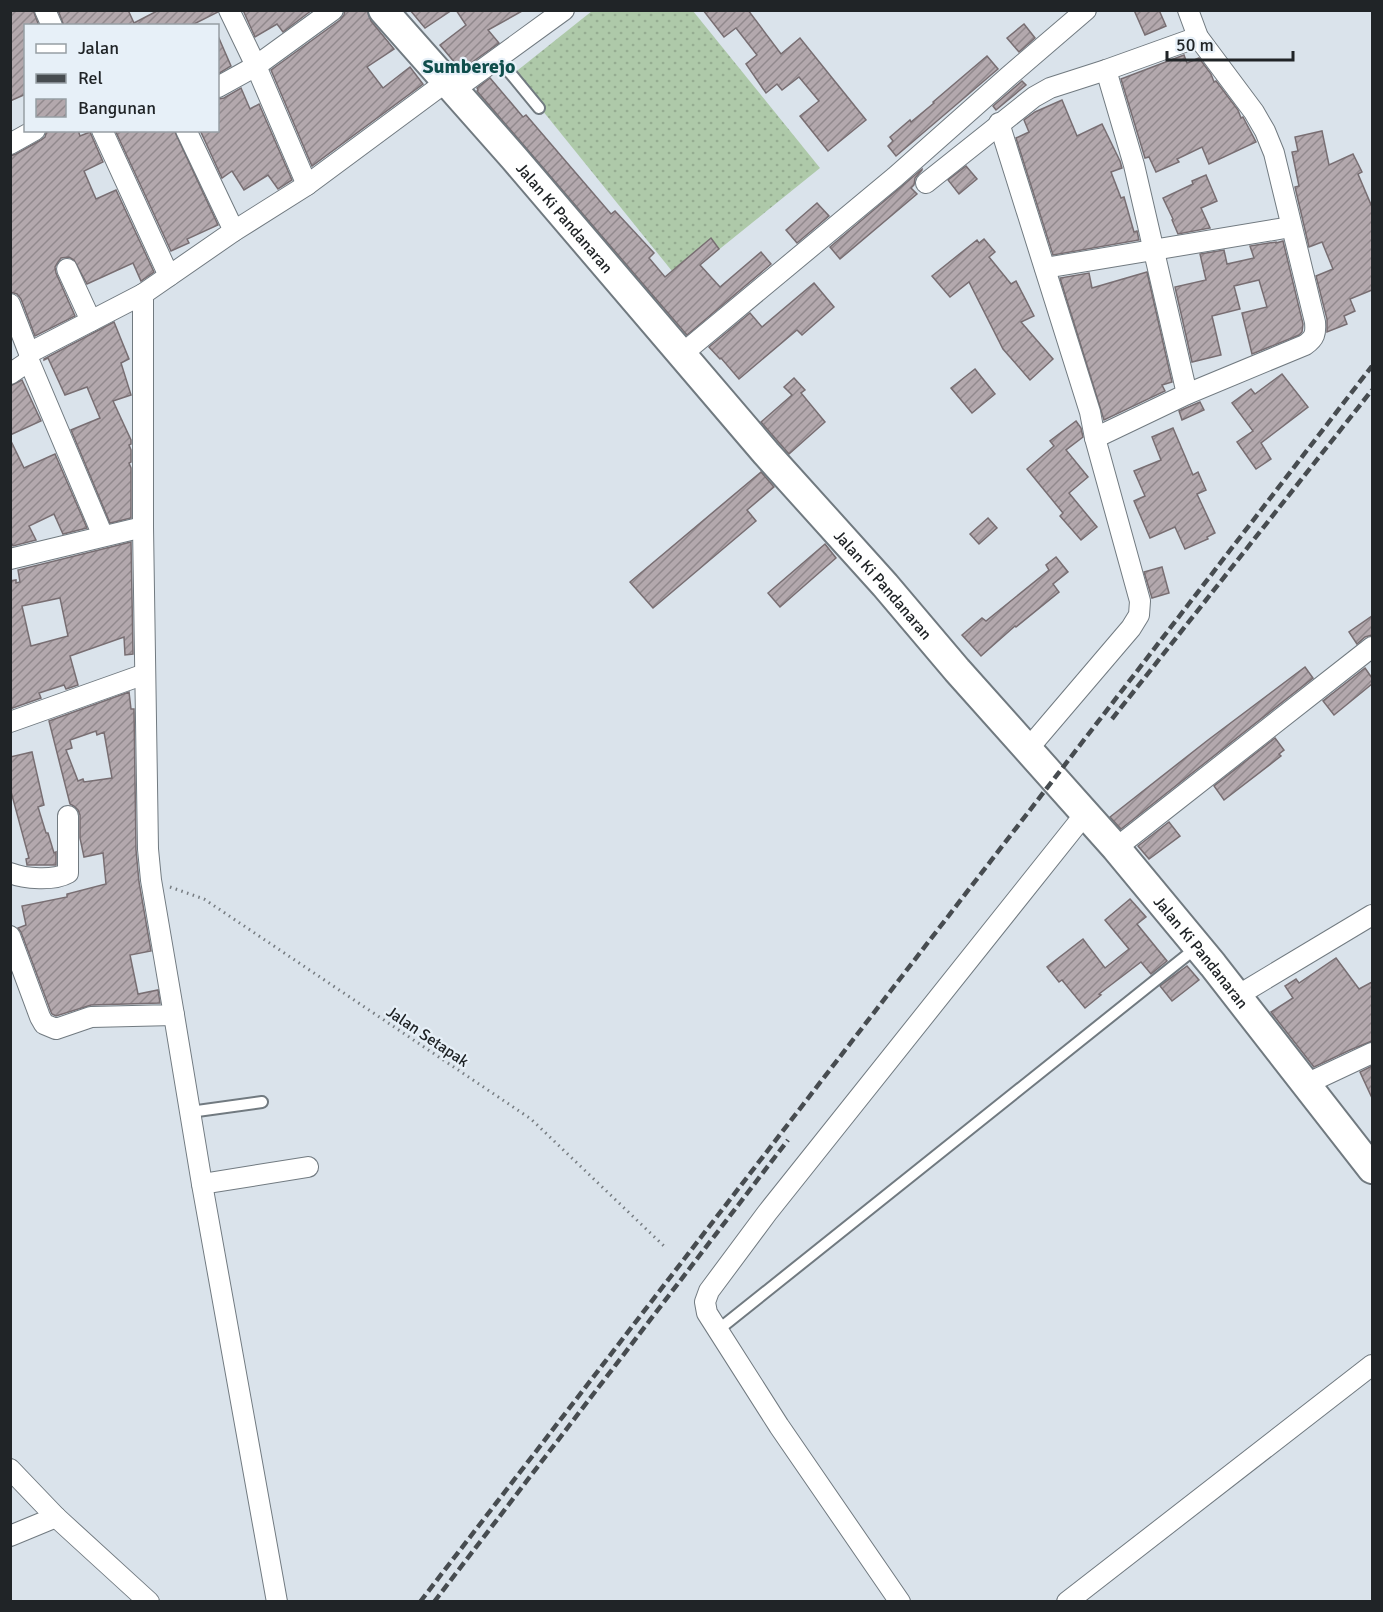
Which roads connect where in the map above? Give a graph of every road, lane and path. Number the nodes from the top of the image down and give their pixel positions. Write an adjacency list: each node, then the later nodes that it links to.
1 (45, 10): 8 (street)
2 (333, 10): 11 (street)
3 (383, 10): 14 (main road, Jalan Ki Pandanaran)
4 (564, 10): 10 (street)
5 (1086, 10): 32 (street)
6 (1188, 10): 9 (street)
7 (227, 22): 11 (street)
8 (51, 24)
9 (1198, 37): 12 (street); 23 (street)
10 (497, 59): 14 (street); 15 (lane)
11 (256, 66): 13 (street); 22 (street)
12 (1106, 70): 16 (street); 25 (street)
13 (219, 86)
14 (450, 86): 22 (street); 32 (main road, Jalan Ki Pandanaran)
15 (539, 108)
16 (999, 123): 21 (street); 26 (street)
17 (31, 132): 20 (street)
18 (103, 132): 28 (street)
19 (187, 132): 24 (street)
20 (10, 144)
21 (926, 183)
22 (307, 185): 24 (street)
23 (1291, 227): 25 (street); 35 (street)
24 (234, 231): 28 (street)
25 (1153, 250): 26 (street); 35 (street)
26 (1045, 268): 36 (street)
27 (67, 269): 31 (street)
28 (169, 276): 29 (street)
29 (143, 294): 31 (street); 37 (street)
30 (10, 304): 33 (street)
31 (91, 321): 33 (street)
32 (682, 354): 43 (main road, Jalan Ki Pandanaran)
33 (29, 357): 34 (street); 38 (street)
34 (10, 374)
35 (1187, 394): 36 (street)
36 (1095, 438): 43 (street)
37 (143, 527): 38 (street); 41 (street)
38 (103, 536): 39 (street)
39 (10, 559)
40 (1372, 647): 46 (street)
41 (145, 674): 42 (street); 48 (street)
42 (10, 722)
43 (1027, 750): 44 (main road, Jalan Ki Pandanaran)
44 (1085, 814): 46 (main road, Jalan Ki Pandanaran); 62 (street)
45 (68, 816): 47 (street)
46 (1116, 848): 51 (main road, Jalan Ki Pandanaran)
47 (10, 873)
48 (151, 880): 53 (street); 61 (path, Jalan Setapak)
49 (1372, 915): 52 (street)
50 (10, 936): 53 (street)
51 (1197, 947): 52 (main road, Jalan Ki Pandanaran); 62 (lane)
52 (1237, 996): 55 (main road, Jalan Ki Pandanaran)
53 (174, 1015): 57 (street)
54 (1372, 1053): 55 (street)
55 (1306, 1083): 59 (main road, Jalan Ki Pandanaran)
56 (262, 1102): 57 (lane)
57 (190, 1112): 60 (street)
58 (308, 1167): 60 (street)
59 (1372, 1169)
60 (202, 1184): 68 (street)
61 (665, 1247)
62 (718, 1330): 69 (street)
63 (1372, 1365): 70 (street)
64 (10, 1469): 65 (street)
65 (56, 1517): 66 (street); 67 (street)
66 (10, 1536)
67 (149, 1602)
68 (278, 1602)
69 (900, 1602)
70 (1067, 1602)

